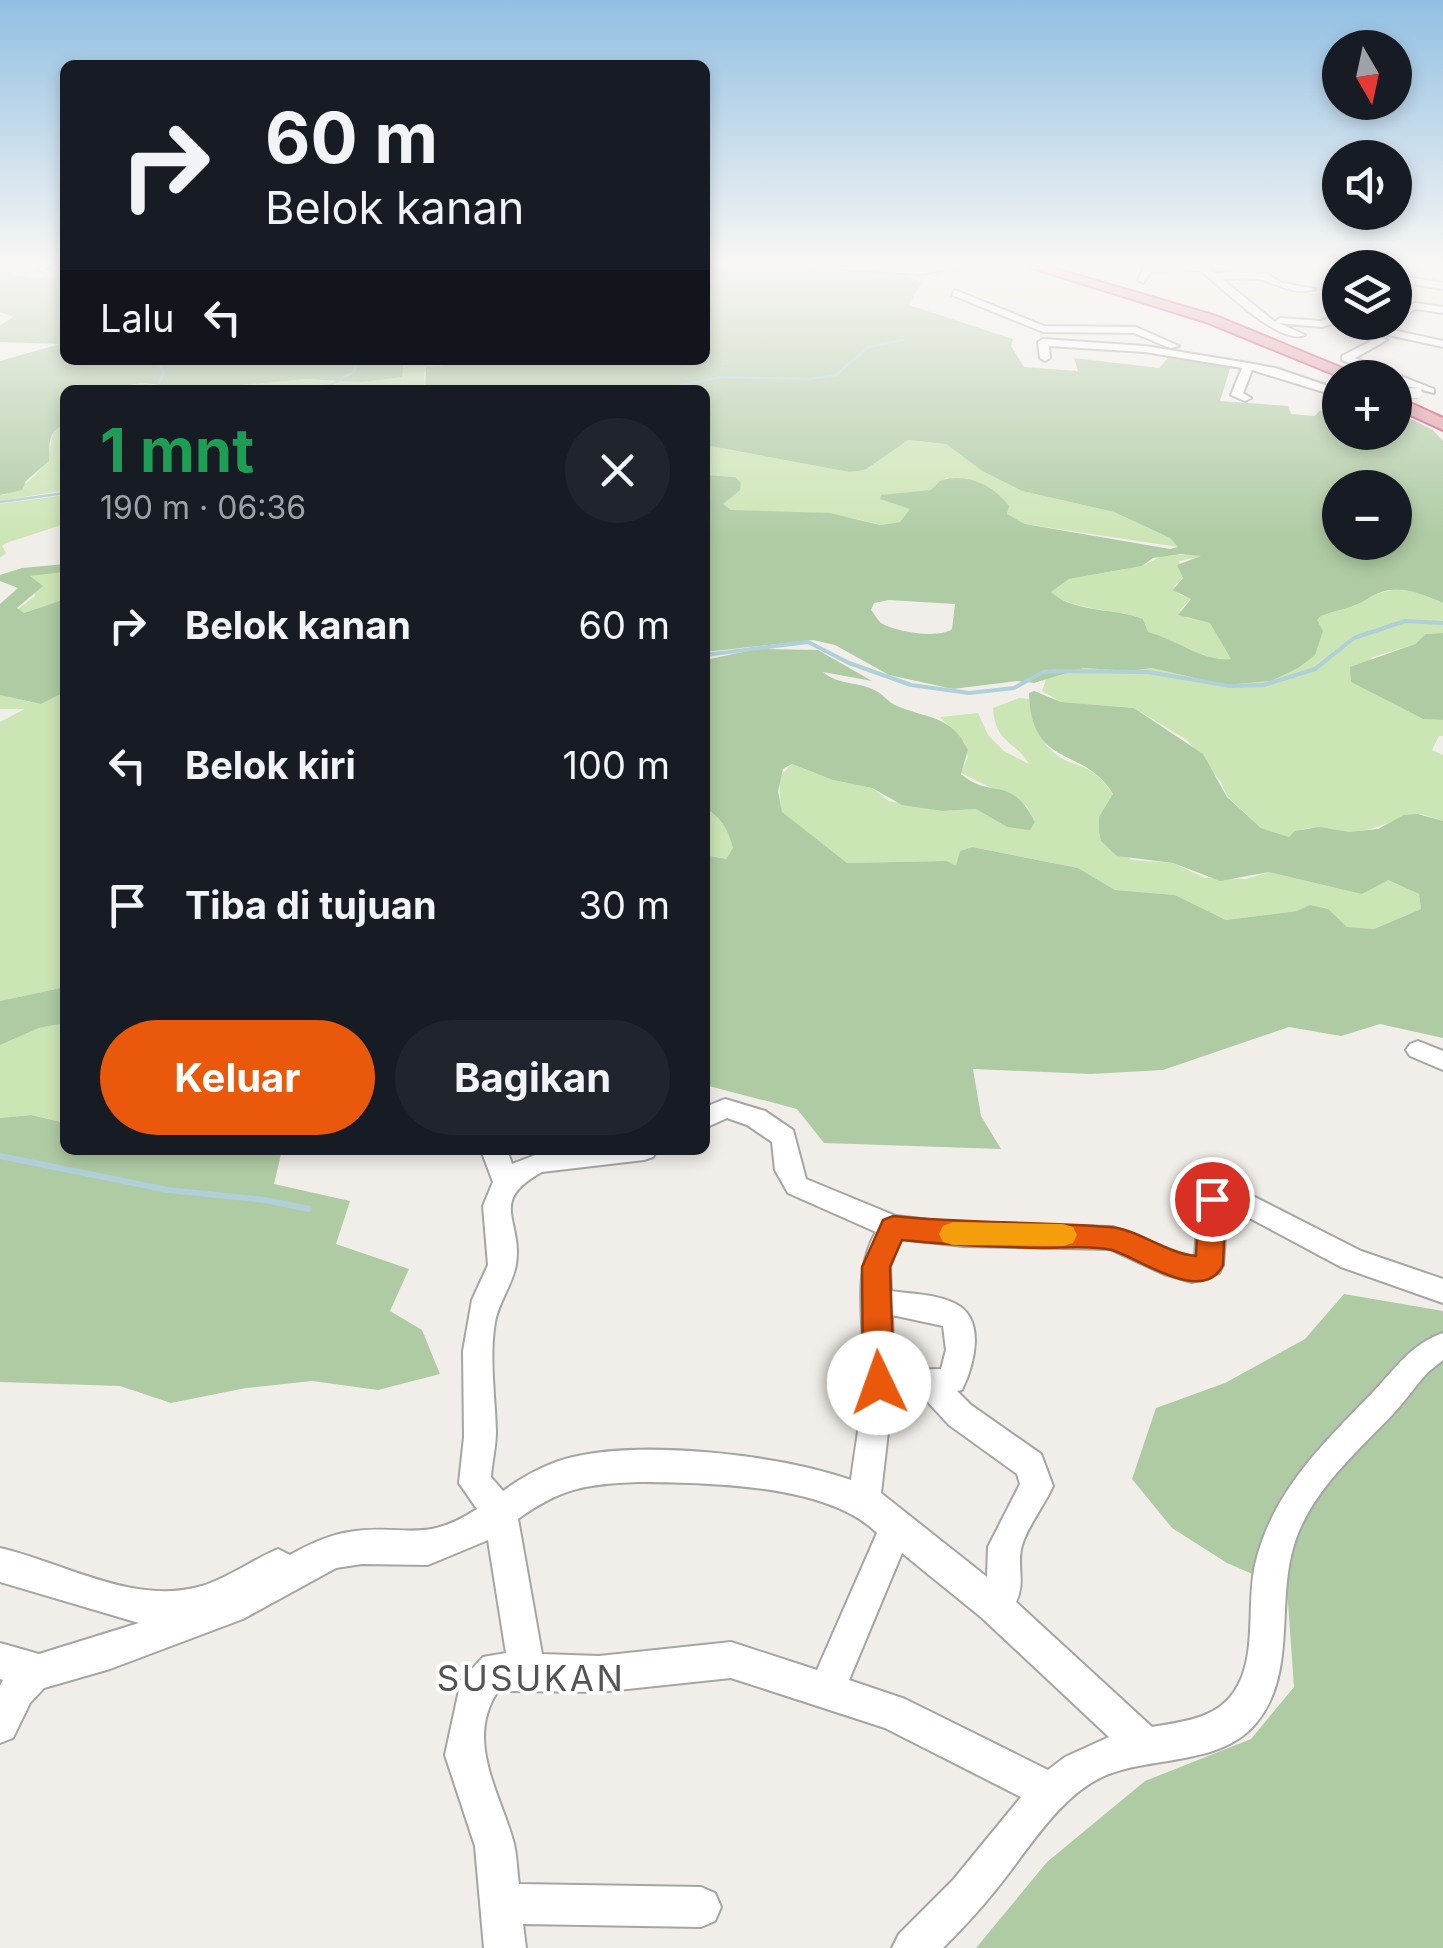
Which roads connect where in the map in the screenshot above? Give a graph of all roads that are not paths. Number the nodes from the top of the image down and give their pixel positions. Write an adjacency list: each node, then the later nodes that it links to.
1 (1160, 358): 4 (street)
2 (1200, 358): 5 (street)
3 (1293, 358): 6 (highway)
4 (1157, 365)
5 (1248, 366): 8 (street); 10 (street)
6 (1322, 369)
7 (1438, 378): 9 (street)
8 (1322, 388)
9 (1430, 393)
10 (1245, 398)
11 (1412, 403): 13 (highway)
12 (1412, 406): 14 (highway)
13 (1443, 417)
14 (1443, 425)
15 (1418, 1050): 16 (street)
16 (1443, 1062)
17 (710, 1116): 21 (street)
18 (496, 1155): 20 (street)
19 (599, 1155): 20 (street)
20 (514, 1178): 28 (street)
21 (893, 1228): 22 (street); 23 (street)
22 (1443, 1291)
23 (874, 1300): 25 (street); 26 (street)
24 (1443, 1346): 37 (street)
25 (879, 1383): 26 (street); 27 (street)
26 (931, 1385): 32 (street)
27 (864, 1502): 28 (street); 29 (street)
28 (500, 1512): 30 (street); 34 (street)
29 (896, 1528): 32 (street); 35 (street)
30 (311, 1561): 31 (street); 33 (street)
31 (0, 1565)
32 (997, 1605): 37 (street)
33 (17, 1665): 36 (street)
34 (527, 1669): 35 (street); 39 (street)
35 (827, 1688): 38 (street)
36 (0, 1725)
37 (1143, 1744): 38 (street)
38 (1053, 1793): 42 (street)
39 (502, 1904): 40 (street); 41 (street)
40 (701, 1907)
41 (505, 1948)
42 (913, 1948)

